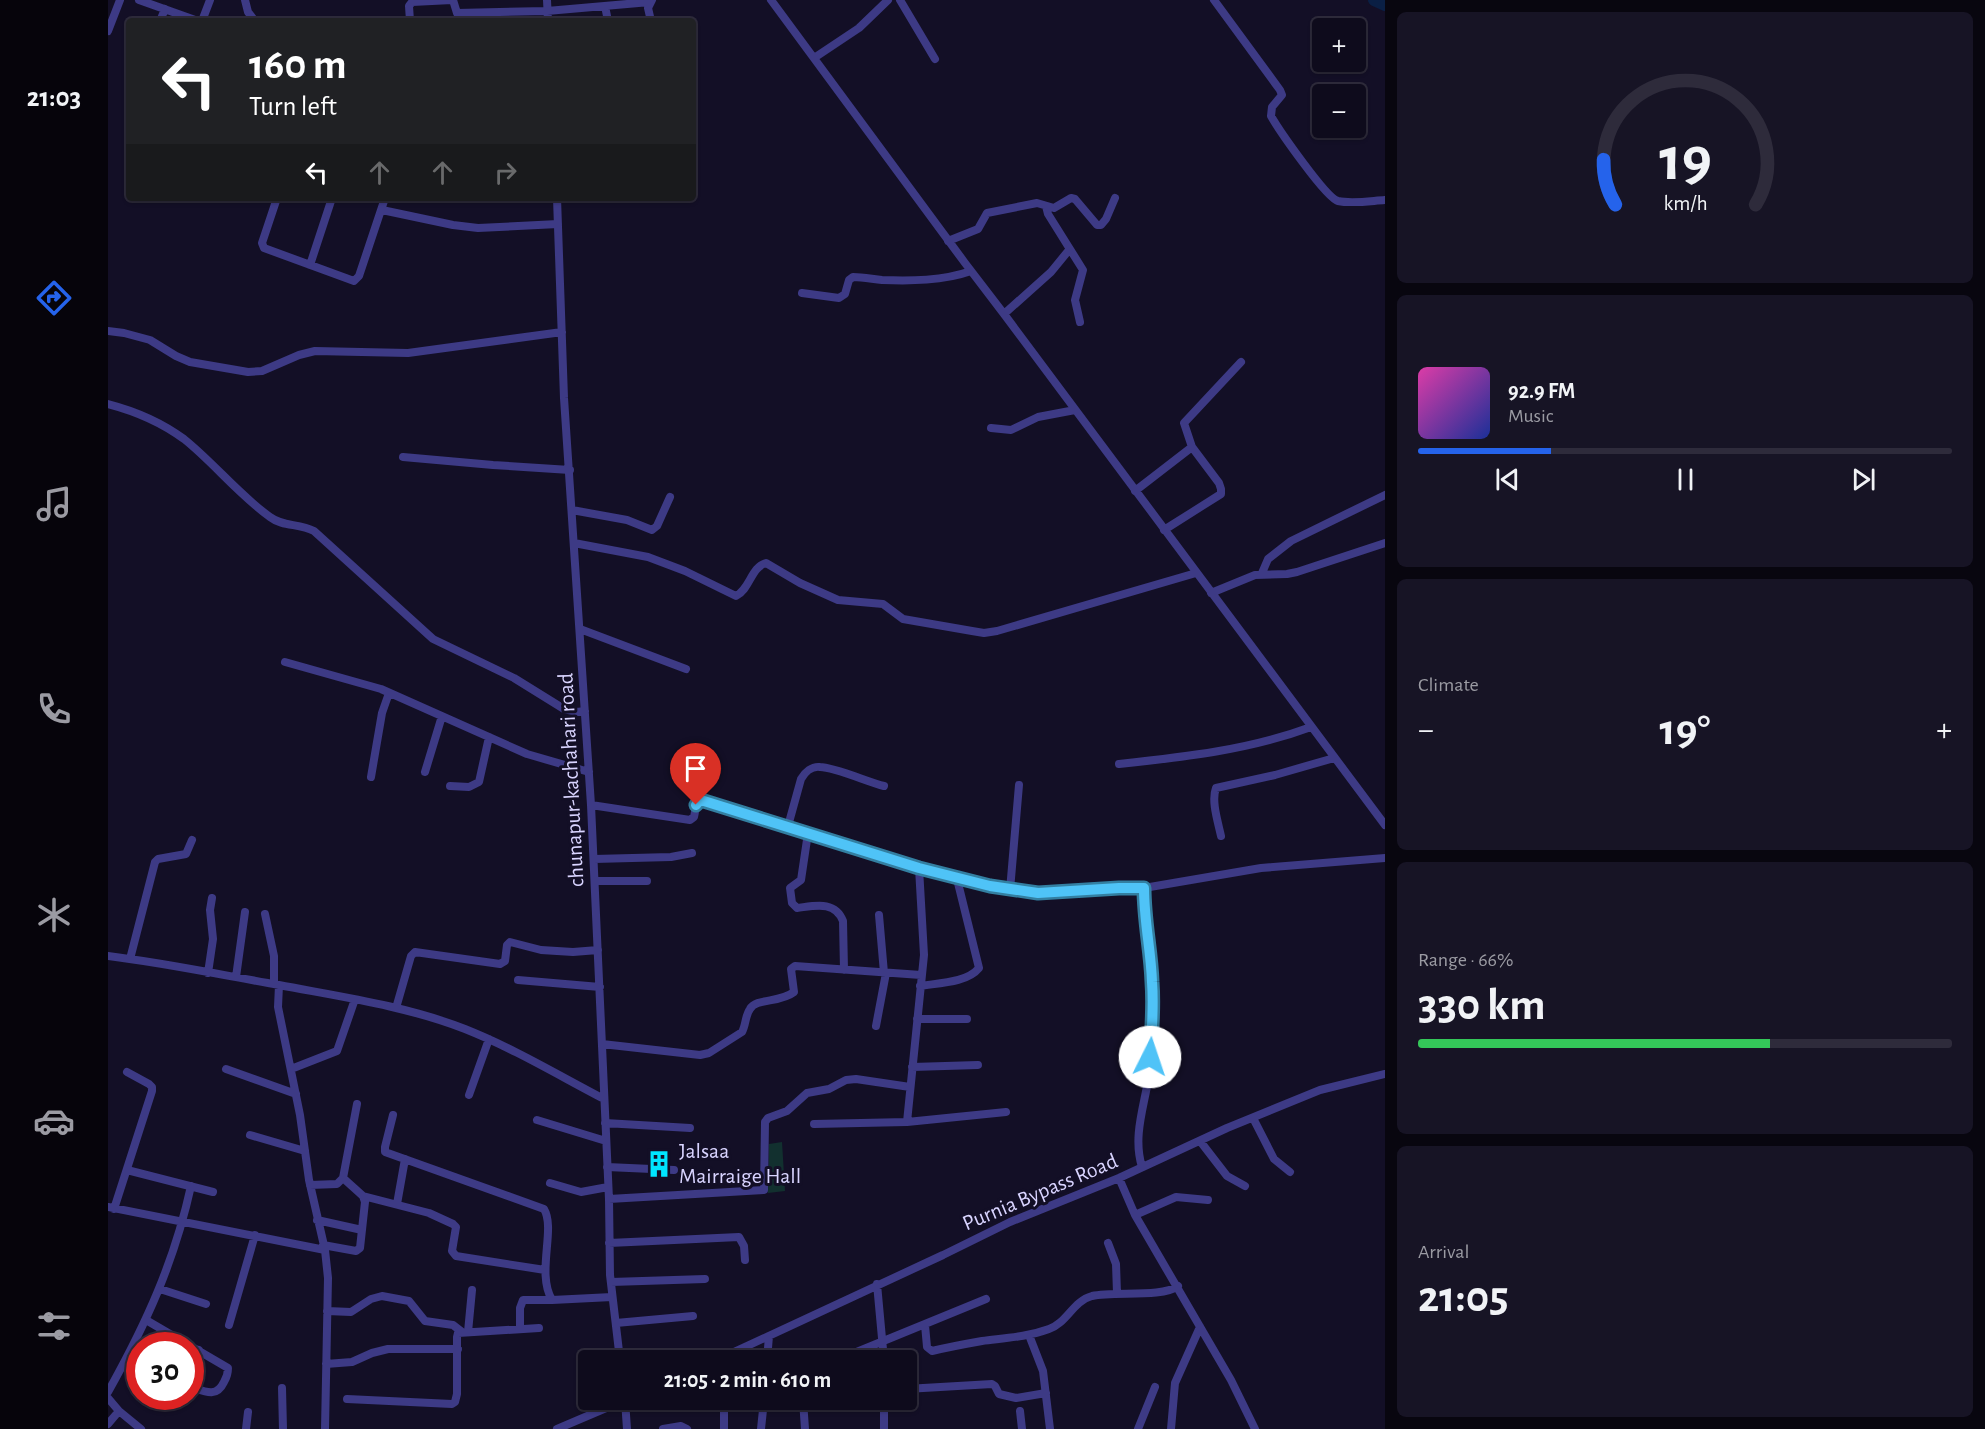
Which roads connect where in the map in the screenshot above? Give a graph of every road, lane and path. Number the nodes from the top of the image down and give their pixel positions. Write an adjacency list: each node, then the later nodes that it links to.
1 (120, 0): 23 (street)
2 (139, 0): 13 (street)
3 (210, 0): 17 (street)
4 (245, 0): 18 (street)
5 (453, 0): 14 (street); 19 (street)
6 (547, 0): 14 (street)
7 (771, 0): 24 (street)
8 (888, 0): 24 (street)
9 (900, 0): 25 (street)
10 (1214, 0): 31 (street)
11 (651, 1): 12 (street); 22 (street)
12 (605, 6): 14 (street); 21 (street)
13 (165, 9): 15 (street); 16 (street)
14 (547, 11): 20 (street)
15 (161, 18)
16 (190, 18)
17 (203, 18)
18 (253, 18)
19 (410, 18)
20 (548, 18)
21 (607, 18)
22 (650, 18)
23 (108, 31)
24 (814, 58): 35 (street)
25 (935, 59)
26 (1115, 198): 32 (street)
27 (276, 201): 37 (street)
28 (331, 201): 37 (street)
29 (384, 201): 33 (street)
30 (557, 201): 34 (street, chunapur-kachahari road)
31 (1385, 201)
32 (1046, 206): 35 (street); 36 (street)
33 (382, 210): 34 (street); 37 (street)
34 (558, 224): 43 (street, chunapur-kachahari road)
35 (948, 241): 38 (street)
36 (1069, 250): 40 (street); 41 (street)
37 (310, 265)
38 (971, 271): 39 (street); 40 (street)
39 (802, 293)
40 (1004, 314): 46 (street)
41 (1080, 322)
42 (108, 331): 43 (street)
43 (562, 332): 50 (street, chunapur-kachahari road)
44 (1242, 362): 48 (street)
45 (108, 404): 65 (street)
46 (1075, 410): 47 (street); 51 (street)
47 (991, 428)
48 (1192, 447): 51 (street); 55 (street)
49 (404, 456): 50 (street)
50 (570, 470): 54 (street, chunapur-kachahari road)
51 (1135, 491): 55 (street)
52 (1385, 495): 59 (street)
53 (670, 498): 54 (street)
54 (572, 510): 56 (street, chunapur-kachahari road)
55 (1164, 530): 58 (street)
56 (574, 543): 58 (street); 61 (street, chunapur-kachahari road)
57 (1385, 543): 59 (street)
58 (1196, 573): 60 (street)
59 (1262, 573): 60 (street)
60 (1211, 593): 67 (street)
61 (580, 629): 63 (street); 65 (street, chunapur-kachahari road)
62 (285, 662): 64 (street)
63 (686, 669)
64 (389, 693): 66 (street); 73 (street)
65 (585, 711): 72 (street, chunapur-kachahari road)
66 (442, 716): 68 (street); 71 (street)
67 (1311, 727): 69 (street); 70 (street)
68 (489, 737): 72 (street); 75 (street)
69 (1334, 758): 78 (street); 81 (street)
70 (1119, 764)
71 (424, 772)
72 (589, 772): 77 (street, chunapur-kachahari road)
73 (371, 777)
74 (1018, 785): 91 (street)
75 (450, 786)
76 (884, 786): 79 (street)
77 (591, 805): 79 (street); 85 (street, chunapur-kachahari road)
78 (1385, 825)
79 (788, 826): 80 (street)
80 (808, 833): 86 (street); 99 (street)
81 (1221, 836)
82 (192, 840): 98 (street)
83 (692, 853): 85 (street)
84 (1385, 858): 90 (street)
85 (594, 859): 88 (street, chunapur-kachahari road)
86 (919, 868): 87 (street); 102 (street)
87 (957, 879): 91 (street); 106 (street)
88 (595, 881): 89 (street); 96 (street, chunapur-kachahari road)
89 (647, 881)
90 (1144, 888): 91 (street); 140 (street)
91 (1010, 890)
92 (212, 898): 100 (street)
93 (245, 912): 103 (street)
94 (265, 914): 105 (street)
95 (879, 915): 101 (street)
96 (598, 950): 107 (street, chunapur-kachahari road); 109 (street)
97 (108, 956): 98 (street)
98 (130, 959): 100 (street)
99 (844, 970): 101 (street); 114 (street)
100 (208, 973): 103 (street)
101 (885, 973): 102 (street); 112 (street)
102 (921, 975): 106 (street)
103 (236, 977): 105 (street)
104 (518, 980): 107 (street)
105 (276, 985): 108 (street); 118 (street)
106 (920, 986): 111 (street)
107 (600, 987): 114 (street, chunapur-kachahari road)
108 (355, 999): 109 (street); 118 (street)
109 (396, 1008): 113 (street)
110 (967, 1019): 111 (street)
111 (917, 1020): 116 (street)
112 (876, 1026)
113 (489, 1040): 123 (street); 124 (street)
114 (602, 1044): 124 (street, chunapur-kachahari road)
115 (978, 1065): 116 (street)
116 (912, 1067): 121 (street)
117 (226, 1069): 122 (street)
118 (291, 1069): 122 (street)
119 (127, 1072): 141 (street)
120 (1385, 1074): 128 (street, Purnia Bypass Road)
121 (910, 1087): 130 (street); 153 (street)
122 (296, 1094): 137 (street)
123 (469, 1095)
124 (604, 1099): 131 (street, chunapur-kachahari road)
125 (357, 1104): 144 (street)
126 (1006, 1112): 130 (street)
127 (393, 1115): 138 (street)
128 (1253, 1118): 135 (street, Purnia Bypass Road); 143 (street)
129 (537, 1120): 136 (street)
130 (907, 1122): 132 (street)
131 (605, 1123): 133 (street); 136 (street, chunapur-kachahari road)
132 (814, 1124)
133 (690, 1128)
134 (250, 1135): 137 (street)
135 (1200, 1141): 140 (street, Purnia Bypass Road); 149 (street)
136 (606, 1142): 139 (street, chunapur-kachahari road)
137 (305, 1150): 147 (street)
138 (405, 1159): 155 (street); 166 (street)
139 (607, 1167): 142 (street); 150 (street, chunapur-kachahari road)
140 (1142, 1167): 145 (street, Purnia Bypass Road)
141 (127, 1170): 148 (street); 156 (street)
142 (674, 1170)
143 (1290, 1172)
144 (343, 1178): 147 (street); 152 (street)
145 (1119, 1178): 157 (street); 169 (street, Purnia Bypass Road)
146 (550, 1183): 150 (street)
147 (310, 1185): 158 (street)
148 (191, 1186): 151 (street); 159 (street)
149 (1245, 1186)
150 (608, 1187): 153 (street, chunapur-kachahari road)
151 (213, 1192)
152 (363, 1196): 155 (street); 160 (street)
153 (609, 1199): 162 (street, chunapur-kachahari road)
154 (1208, 1200): 157 (street)
155 (397, 1204): 166 (street)
156 (111, 1208): 159 (street)
157 (1135, 1215): 170 (street)
158 (317, 1220): 160 (street); 164 (street)
159 (183, 1223): 161 (street); 171 (street)
160 (362, 1230): 164 (street)
161 (255, 1236): 164 (street); 182 (street)
162 (609, 1243): 165 (street); 168 (street, chunapur-kachahari road)
163 (1108, 1243): 173 (street)
164 (324, 1248): 178 (street)
165 (745, 1260)
166 (545, 1270): 176 (street)
167 (705, 1279): 168 (street)
168 (611, 1282): 174 (street, chunapur-kachahari road)
169 (878, 1284): 191 (street, Purnia Bypass Road); 192 (street)
170 (1178, 1286): 173 (street); 184 (street)
171 (160, 1289): 177 (street); 180 (street)
172 (472, 1290): 189 (street)
173 (1117, 1293): 190 (street)
174 (612, 1297): 176 (street); 181 (street, chunapur-kachahari road)
175 (986, 1299): 183 (street)
176 (552, 1300): 186 (street)
177 (206, 1304)
178 (327, 1311): 189 (street); 201 (street)
179 (693, 1316): 181 (street)
180 (146, 1320): 187 (street); 188 (street)
181 (615, 1323): 194 (street, chunapur-kachahari road)
182 (229, 1325)
183 (925, 1325): 190 (street); 192 (street)
184 (1200, 1327): 235 (street); 236 (street)
185 (539, 1328): 186 (street)
186 (520, 1329): 189 (street)
187 (140, 1332)
188 (167, 1332)
189 (465, 1332): 193 (street)
190 (1029, 1335): 207 (street)
191 (769, 1336): 195 (street, Purnia Bypass Road); 196 (street)
192 (884, 1342): 197 (street); 198 (street)
193 (458, 1349): 201 (street); 209 (street)
194 (619, 1350)
195 (740, 1350)
196 (768, 1350)
197 (863, 1350)
198 (884, 1350)
199 (204, 1353): 205 (street)
200 (126, 1359): 206 (street)
201 (326, 1364): 223 (street)
202 (1155, 1387): 234 (street)
203 (282, 1388): 222 (street)
204 (917, 1388): 207 (street)
205 (204, 1391)
206 (108, 1392)
207 (1046, 1393): 233 (street)
208 (108, 1398): 216 (street)
209 (347, 1399)
210 (602, 1410): 224 (street)
211 (626, 1410): 225 (street)
212 (724, 1410): 228 (street)
213 (763, 1410): 229 (street)
214 (804, 1410): 230 (street)
215 (884, 1410): 231 (street)
216 (119, 1411): 219 (street); 220 (street)
217 (1020, 1411): 232 (street)
218 (248, 1412): 221 (street)
219 (108, 1424)
220 (141, 1429)
221 (246, 1429)
222 (283, 1429)
223 (325, 1429)
224 (557, 1429)
225 (627, 1429)
226 (663, 1429): 227 (street)
227 (687, 1429)
228 (724, 1429)
229 (761, 1429)
230 (805, 1429)
231 (884, 1429)
232 (1023, 1429)
233 (1050, 1429)
234 (1138, 1429)
235 (1171, 1429)
236 (1255, 1429)

